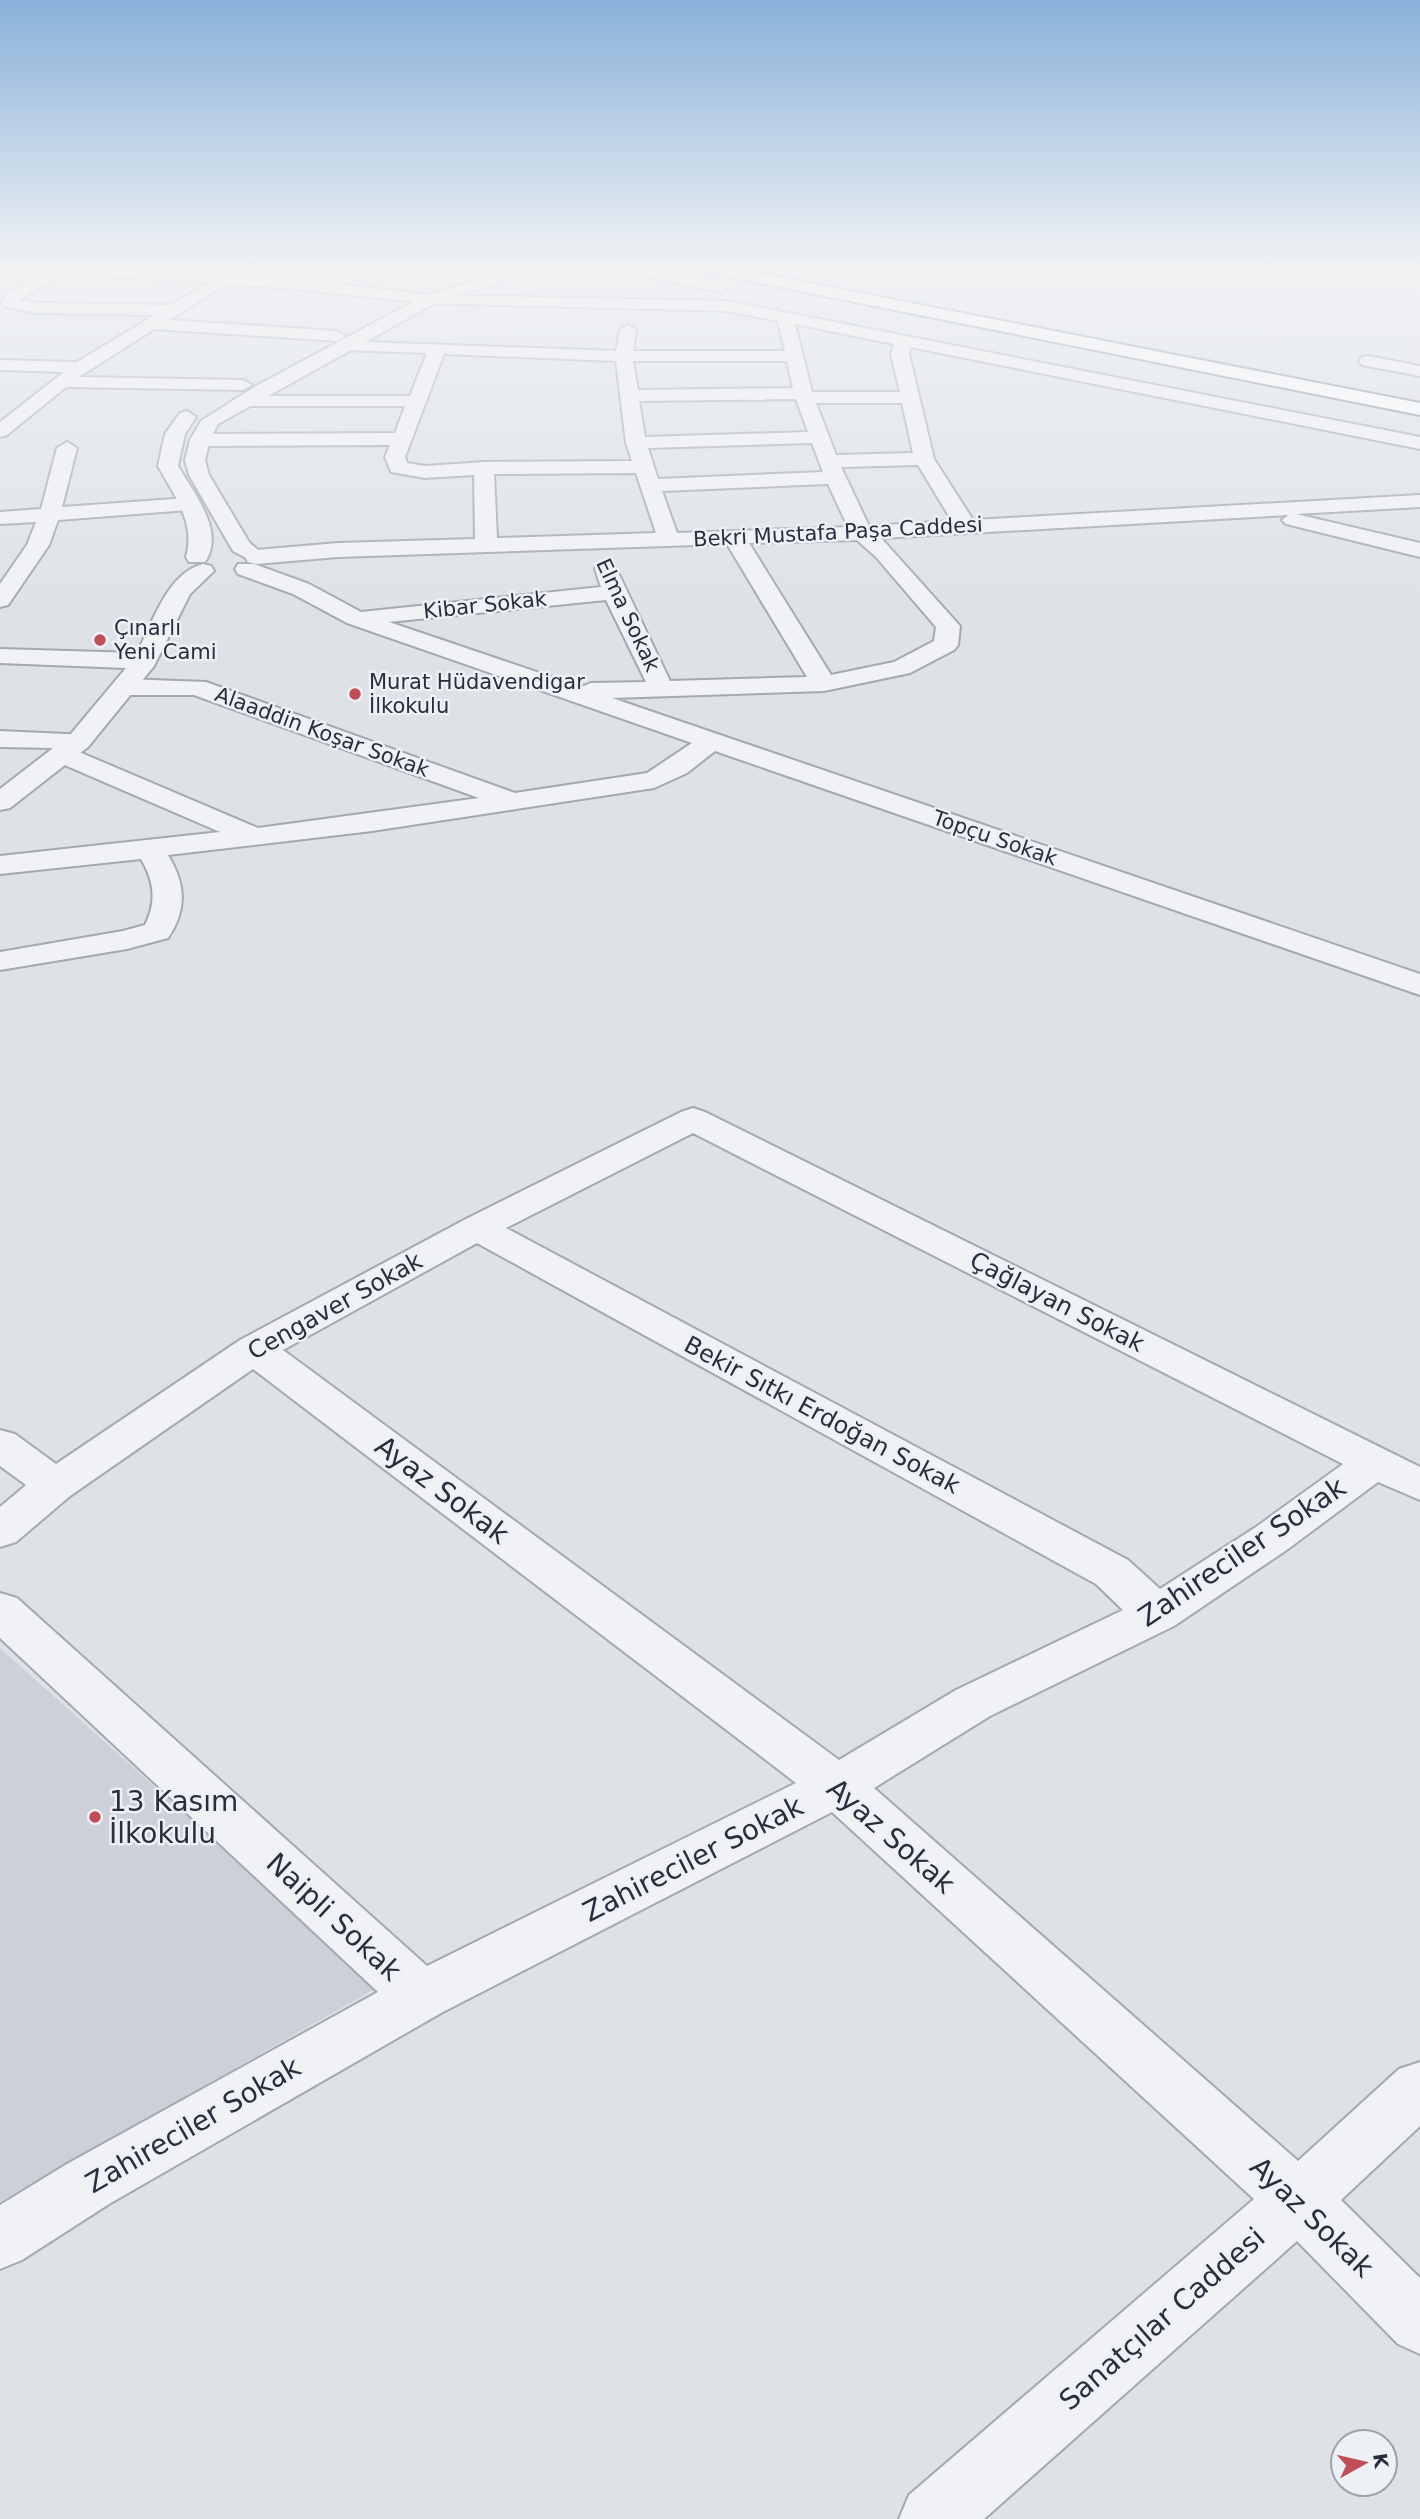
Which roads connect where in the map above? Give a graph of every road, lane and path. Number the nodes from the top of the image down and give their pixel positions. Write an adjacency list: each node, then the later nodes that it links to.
1 (67, 380): 11 (street)
2 (267, 380): 12 (street)
3 (425, 380): 17 (street)
4 (628, 380): 14 (street)
5 (801, 380): 13 (street)
6 (905, 380): 15 (street)
7 (1095, 380): 25 (street)
8 (1165, 380): 19 (street)
9 (1272, 380): 18 (highway)
10 (1331, 380): 16 (highway)
11 (64, 382): 12 (street); 20 (street)
12 (242, 393): 17 (street); 23 (street); 32 (street)
13 (804, 395): 14 (street); 15 (street); 21 (street)
14 (631, 396): 24 (street)
15 (908, 397): 27 (street)
16 (1420, 397)
17 (416, 401): 22 (street)
18 (1420, 409)
19 (1420, 430)
20 (0, 431)
21 (821, 437): 24 (street); 29 (street)
22 (401, 439): 23 (street); 28 (street)
23 (200, 440): 43 (street)
24 (636, 443): 30 (street)
25 (1420, 443)
26 (67, 448): 34 (street)
27 (924, 459): 29 (street); 36 (street)
28 (484, 468): 30 (street); 41 (street)
29 (832, 470): 30 (street); 37 (street)
30 (645, 476): 39 (street)
31 (1420, 501): 33 (street, Bekri Mustafa Paşa Caddesi)
32 (188, 504): 34 (street); 44 (street)
33 (1252, 510): 36 (street, Bekri Mustafa Paşa Caddesi); 42 (street)
34 (50, 516): 35 (street); 46 (street)
35 (0, 518)
36 (965, 526): 37 (street, Bekri Mustafa Paşa Caddesi)
37 (862, 533): 38 (street, Bekri Mustafa Paşa Caddesi); 51 (street, Topçu Sokak)
38 (734, 537): 39 (street, Bekri Mustafa Paşa Caddesi); 51 (street)
39 (669, 541): 40 (street, Bekri Mustafa Paşa Caddesi)
40 (596, 542): 41 (street, Bekri Mustafa Paşa Caddesi); 45 (street, Elma Sokak)
41 (486, 547): 43 (street, Bekri Mustafa Paşa Caddesi)
42 (1420, 550)
43 (251, 560): 44 (street); 47 (street, Topçu Sokak)
44 (208, 567): 47 (street, Topçu Sokak); 50 (street)
45 (614, 593): 48 (street, Kibar Sokak); 53 (street, Elma Sokak)
46 (0, 600)
47 (321, 602): 48 (street, Topçu Sokak)
48 (355, 618): 54 (street, Topçu Sokak)
49 (0, 656): 50 (street)
50 (145, 661): 52 (street)
51 (824, 684): 53 (street, Topçu Sokak)
52 (124, 687): 57 (street); 59 (street, Alaaddin Koşar Sokak)
53 (661, 688): 54 (street, Topçu Sokak)
54 (570, 692): 56 (street, Topçu Sokak)
55 (0, 739): 57 (street)
56 (711, 741): 59 (street); 64 (street, Topçu Sokak)
57 (71, 748): 58 (street); 60 (street)
58 (0, 802)
59 (516, 802): 60 (street)
60 (255, 837): 61 (street)
61 (150, 849): 62 (street); 63 (street)
62 (0, 865)
63 (0, 961)
64 (1420, 985)
65 (693, 1119): 66 (street, Cengaver Sokak); 69 (street, Çağlayan Sokak)
66 (477, 1228): 67 (street, Cengaver Sokak); 74 (street, Bekir Sıtkı Erdoğan Sokak)
67 (254, 1349): 70 (street, Cengaver Sokak); 75 (street, Ayaz Sokak)
68 (0, 1444): 70 (street)
69 (1375, 1462): 71 (street, Çağlayan Sokak); 74 (street, Zahireciler Sokak)
70 (55, 1485): 72 (street, Cengaver Sokak)
71 (1420, 1485)
72 (0, 1531)
73 (0, 1610): 76 (street, Naipli Sokak)
74 (1157, 1614): 75 (street, Zahireciler Sokak)
75 (837, 1786): 76 (street, Zahireciler Sokak); 78 (street, Ayaz Sokak)
76 (421, 1996): 79 (street, Zahireciler Sokak)
77 (1420, 2088): 78 (street, Sanatçılar Caddesi)
78 (1298, 2200): 80 (street, Ayaz Sokak); 81 (street, Sanatçılar Caddesi)
79 (0, 2239)
80 (1420, 2322)
81 (933, 2519)

